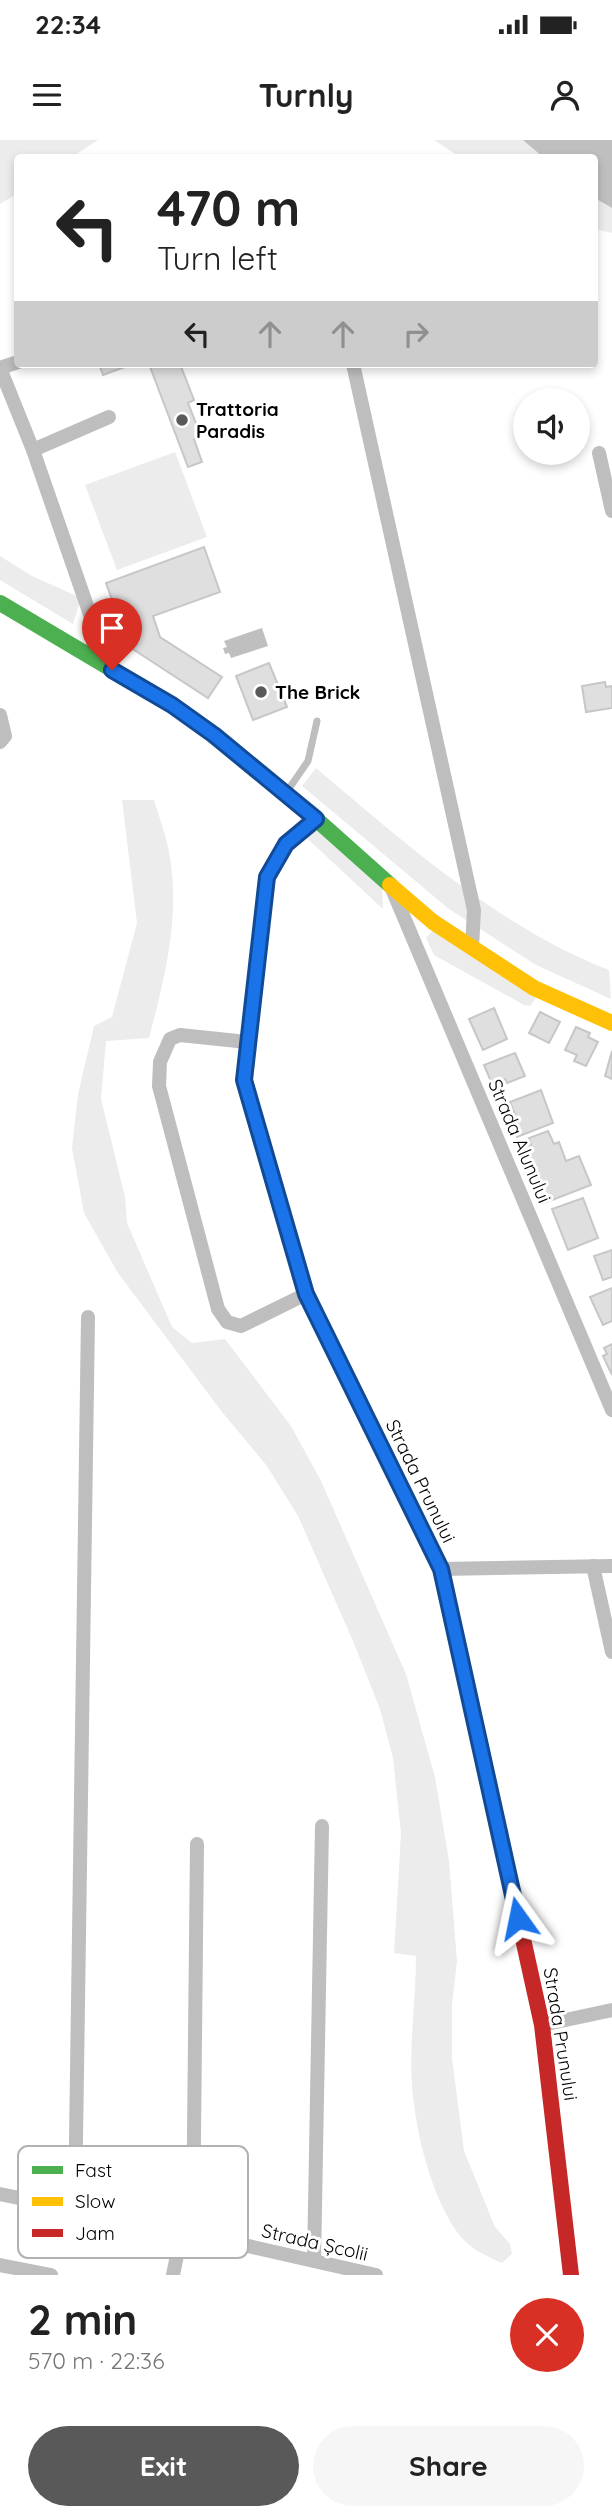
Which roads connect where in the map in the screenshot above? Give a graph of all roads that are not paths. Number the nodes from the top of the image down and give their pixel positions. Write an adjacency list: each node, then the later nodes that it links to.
1 (0, 368): 4 (street)
2 (354, 368): 15 (street)
3 (109, 417): 4 (street)
4 (33, 450): 8 (street)
5 (599, 453): 6 (street)
6 (612, 511)
7 (0, 603): 8 (street)
8 (92, 658): 12 (street)
9 (0, 715): 11 (street)
10 (317, 721): 12 (lane)
11 (0, 742)
12 (285, 794): 13 (street)
13 (316, 819): 14 (street); 17 (street, Strada Prunului)
14 (391, 887): 15 (street); 20 (street, Strada Alunului)
15 (472, 947): 16 (street)
16 (612, 1023)
17 (247, 1042): 18 (street, Strada Prunului); 18 (street)
18 (306, 1294): 23 (street, Strada Prunului)
19 (88, 1318): 29 (street)
20 (612, 1410)
21 (593, 1566): 22 (street); 23 (street); 24 (street)
22 (612, 1566)
23 (441, 1569): 28 (street, Strada Prunului)
24 (612, 1652)
25 (322, 1826): 35 (street)
26 (197, 1844): 30 (street)
27 (612, 2010): 28 (street)
28 (542, 2025): 40 (street, Strada Prunului)
29 (76, 2146)
30 (189, 2146)
31 (0, 2194): 32 (street, Strada Școlii)
32 (18, 2198)
33 (248, 2246): 35 (street, Strada Școlii)
34 (179, 2258): 38 (street)
35 (314, 2261): 39 (street, Strada Școlii)
36 (0, 2265): 37 (street)
37 (51, 2275)
38 (173, 2275)
39 (376, 2275)
40 (571, 2275)

